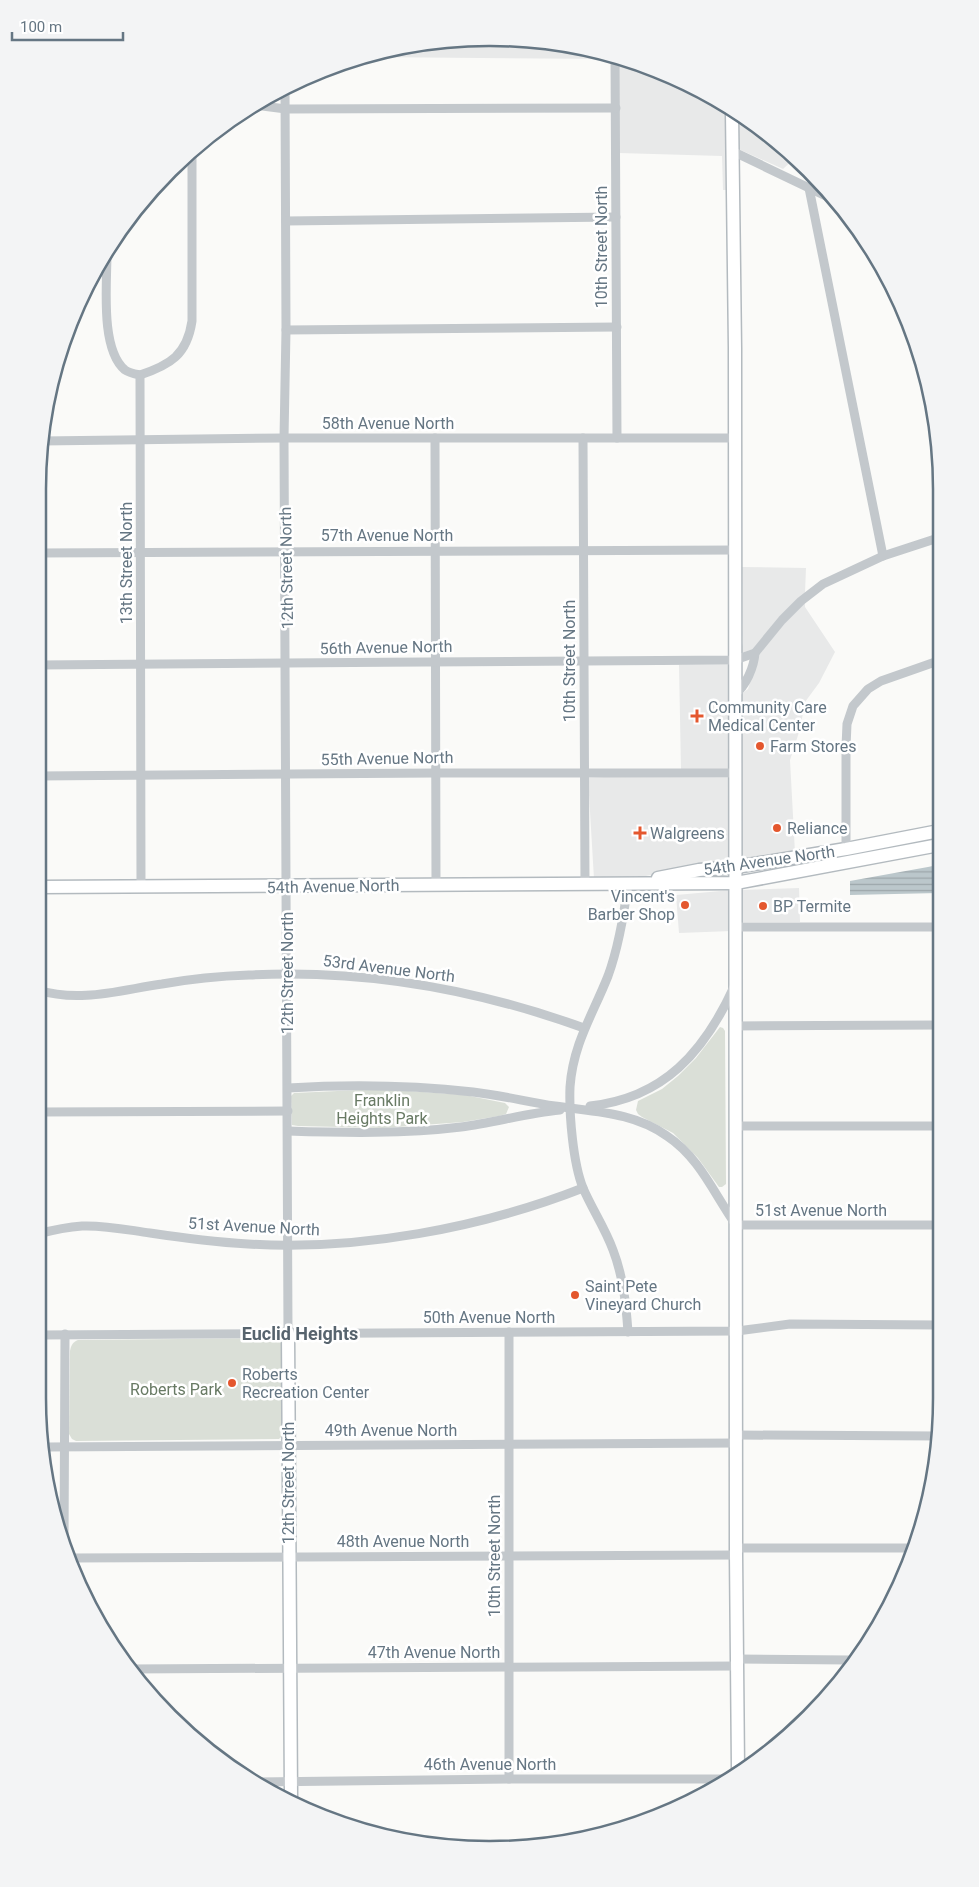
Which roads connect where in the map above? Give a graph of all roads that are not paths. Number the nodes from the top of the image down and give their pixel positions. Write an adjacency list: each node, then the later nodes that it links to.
1 (616, 65): 4 (street, 10th Street North)
2 (285, 96): 5 (street, 12th Street North)
3 (267, 107): 5 (street)
4 (616, 108): 5 (street); 11 (street, 10th Street North)
5 (286, 109): 12 (street, 12th Street North)
6 (732, 119): 7 (main road)
7 (732, 150): 9 (street); 21 (main road)
8 (192, 161): 16 (street)
9 (809, 188): 10 (street); 31 (street)
10 (819, 193)
11 (616, 217): 12 (street); 14 (street, 10th Street North)
12 (286, 221): 15 (street, 12th Street North)
13 (107, 266): 16 (street)
14 (617, 327): 15 (street); 20 (street, 10th Street North)
15 (286, 330): 17 (street, 12th Street North)
16 (140, 375): 22 (street, 13th Street North)
17 (284, 438): 18 (street, 58th Avenue North); 22 (street, 58th Avenue North); 25 (street, 12th Street North)
18 (435, 438): 19 (street, 58th Avenue North); 26 (street)
19 (583, 438): 20 (street, 58th Avenue North); 27 (street, 10th Street North)
20 (617, 438): 21 (street, 58th Avenue North)
21 (735, 438): 28 (main road)
22 (140, 440): 23 (street, 58th Avenue North); 30 (street, 13th Street North)
23 (49, 441)
24 (933, 540): 31 (street)
25 (286, 550): 26 (street, 57th Avenue North); 30 (street, 57th Avenue North); 38 (street, 12th Street North)
26 (435, 550): 27 (street, 57th Avenue North); 34 (street)
27 (585, 550): 28 (street, 57th Avenue North); 35 (street, 10th Street North)
28 (735, 550): 33 (main road)
29 (46, 553): 30 (street, 57th Avenue North)
30 (142, 553): 37 (street, 13th Street North)
31 (883, 556): 32 (street)
32 (755, 654): 33 (street, 56th Avenue North); 40 (street)
33 (735, 660): 35 (street, 56th Avenue North); 40 (main road)
34 (435, 661): 35 (street, 56th Avenue North); 38 (street, 56th Avenue North); 42 (street)
35 (584, 661): 41 (street, 10th Street North)
36 (933, 662): 49 (street)
37 (142, 664): 38 (street, 56th Avenue North); 39 (street, 56th Avenue North); 46 (street, 13th Street North)
38 (286, 664): 44 (street, 12th Street North)
39 (46, 665)
40 (735, 694): 43 (main road)
41 (584, 772): 42 (street, 55th Avenue North); 43 (street, 55th Avenue North); 54 (street, 10th Street North)
42 (436, 773): 44 (street, 55th Avenue North); 53 (street)
43 (736, 773): 50 (main road)
44 (287, 774): 46 (street, 55th Avenue North); 55 (street, 12th Street North)
45 (46, 776): 46 (street, 55th Avenue North)
46 (140, 776): 56 (street, 13th Street North)
47 (933, 832): 49 (main road, 54th Avenue North)
48 (933, 846): 52 (main road, 54th Avenue North)
49 (846, 849): 50 (main road, 54th Avenue North)
50 (736, 867): 51 (main road, 54th Avenue North); 52 (main road)
51 (628, 883): 52 (main road, 54th Avenue North); 54 (main road, 54th Avenue North); 65 (street)
52 (736, 883): 58 (main road)
53 (436, 884): 54 (main road, 54th Avenue North); 55 (main road, 54th Avenue North)
54 (585, 884)
55 (286, 886): 56 (main road, 54th Avenue North); 60 (street, 12th Street North)
56 (141, 887): 57 (main road, 54th Avenue North)
57 (46, 888)
58 (736, 927): 59 (street); 61 (main road)
59 (933, 927)
60 (287, 974): 62 (street, 53rd Avenue North); 65 (street, 53rd Avenue North); 66 (street, 12th Street North)
61 (736, 982): 64 (main road); 67 (street)
62 (46, 992)
63 (933, 1025): 64 (street)
64 (736, 1026): 70 (main road)
65 (584, 1028): 67 (street)
66 (288, 1088): 67 (street); 68 (street, 12th Street North)
67 (571, 1108): 72 (street); 73 (street); 74 (street, 51st Avenue North)
68 (288, 1111): 69 (street); 72 (street, 12th Street North)
69 (46, 1112)
70 (736, 1126): 71 (street); 74 (main road)
71 (933, 1126)
72 (288, 1131): 77 (street, 12th Street North)
73 (583, 1188): 77 (street, 51st Avenue North); 82 (street)
74 (736, 1225): 75 (street, 51st Avenue North); 79 (main road)
75 (933, 1225)
76 (46, 1232): 77 (street, 51st Avenue North)
77 (288, 1246): 80 (street, 12th Street North)
78 (933, 1324): 79 (street, 50th Avenue North)
79 (737, 1331): 82 (street, 50th Avenue North); 86 (main road)
80 (288, 1332): 81 (street, 50th Avenue North); 83 (street, 50th Avenue North); 88 (main road, 12th Street North)
81 (509, 1332): 82 (street, 50th Avenue North); 87 (street, 10th Street North)
82 (628, 1332)
83 (65, 1334): 84 (street, 50th Avenue North); 90 (street)
84 (46, 1335)
85 (931, 1436): 86 (street, 49th Avenue North)
86 (737, 1439): 87 (street, 49th Avenue North); 93 (main road)
87 (509, 1444): 88 (street, 49th Avenue North); 95 (street, 10th Street North)
88 (288, 1445): 90 (street, 49th Avenue North); 94 (main road, 12th Street North)
89 (49, 1446): 90 (street, 49th Avenue North)
90 (64, 1446): 91 (street)
91 (64, 1521)
92 (906, 1548): 93 (street, 48th Avenue North)
93 (736, 1551): 95 (street, 48th Avenue North); 98 (main road)
94 (288, 1556): 95 (street, 48th Avenue North); 96 (street, 48th Avenue North); 100 (main road, 12th Street North)
95 (510, 1556): 99 (street, 10th Street North)
96 (77, 1558)
97 (846, 1660): 98 (street, 47th Avenue North)
98 (738, 1663): 99 (street, 47th Avenue North); 102 (main road)
99 (509, 1667): 100 (street, 47th Avenue North); 103 (street, 10th Street North)
100 (290, 1668): 101 (street, 47th Avenue North); 106 (main road, 12th Street North)
101 (140, 1669)
102 (738, 1765)
103 (509, 1779): 104 (street, 46th Avenue North); 106 (street, 46th Avenue North)
104 (714, 1779)
105 (270, 1782): 106 (street, 46th Avenue North)
106 (291, 1782): 107 (main road, 12th Street North)
107 (290, 1793)

